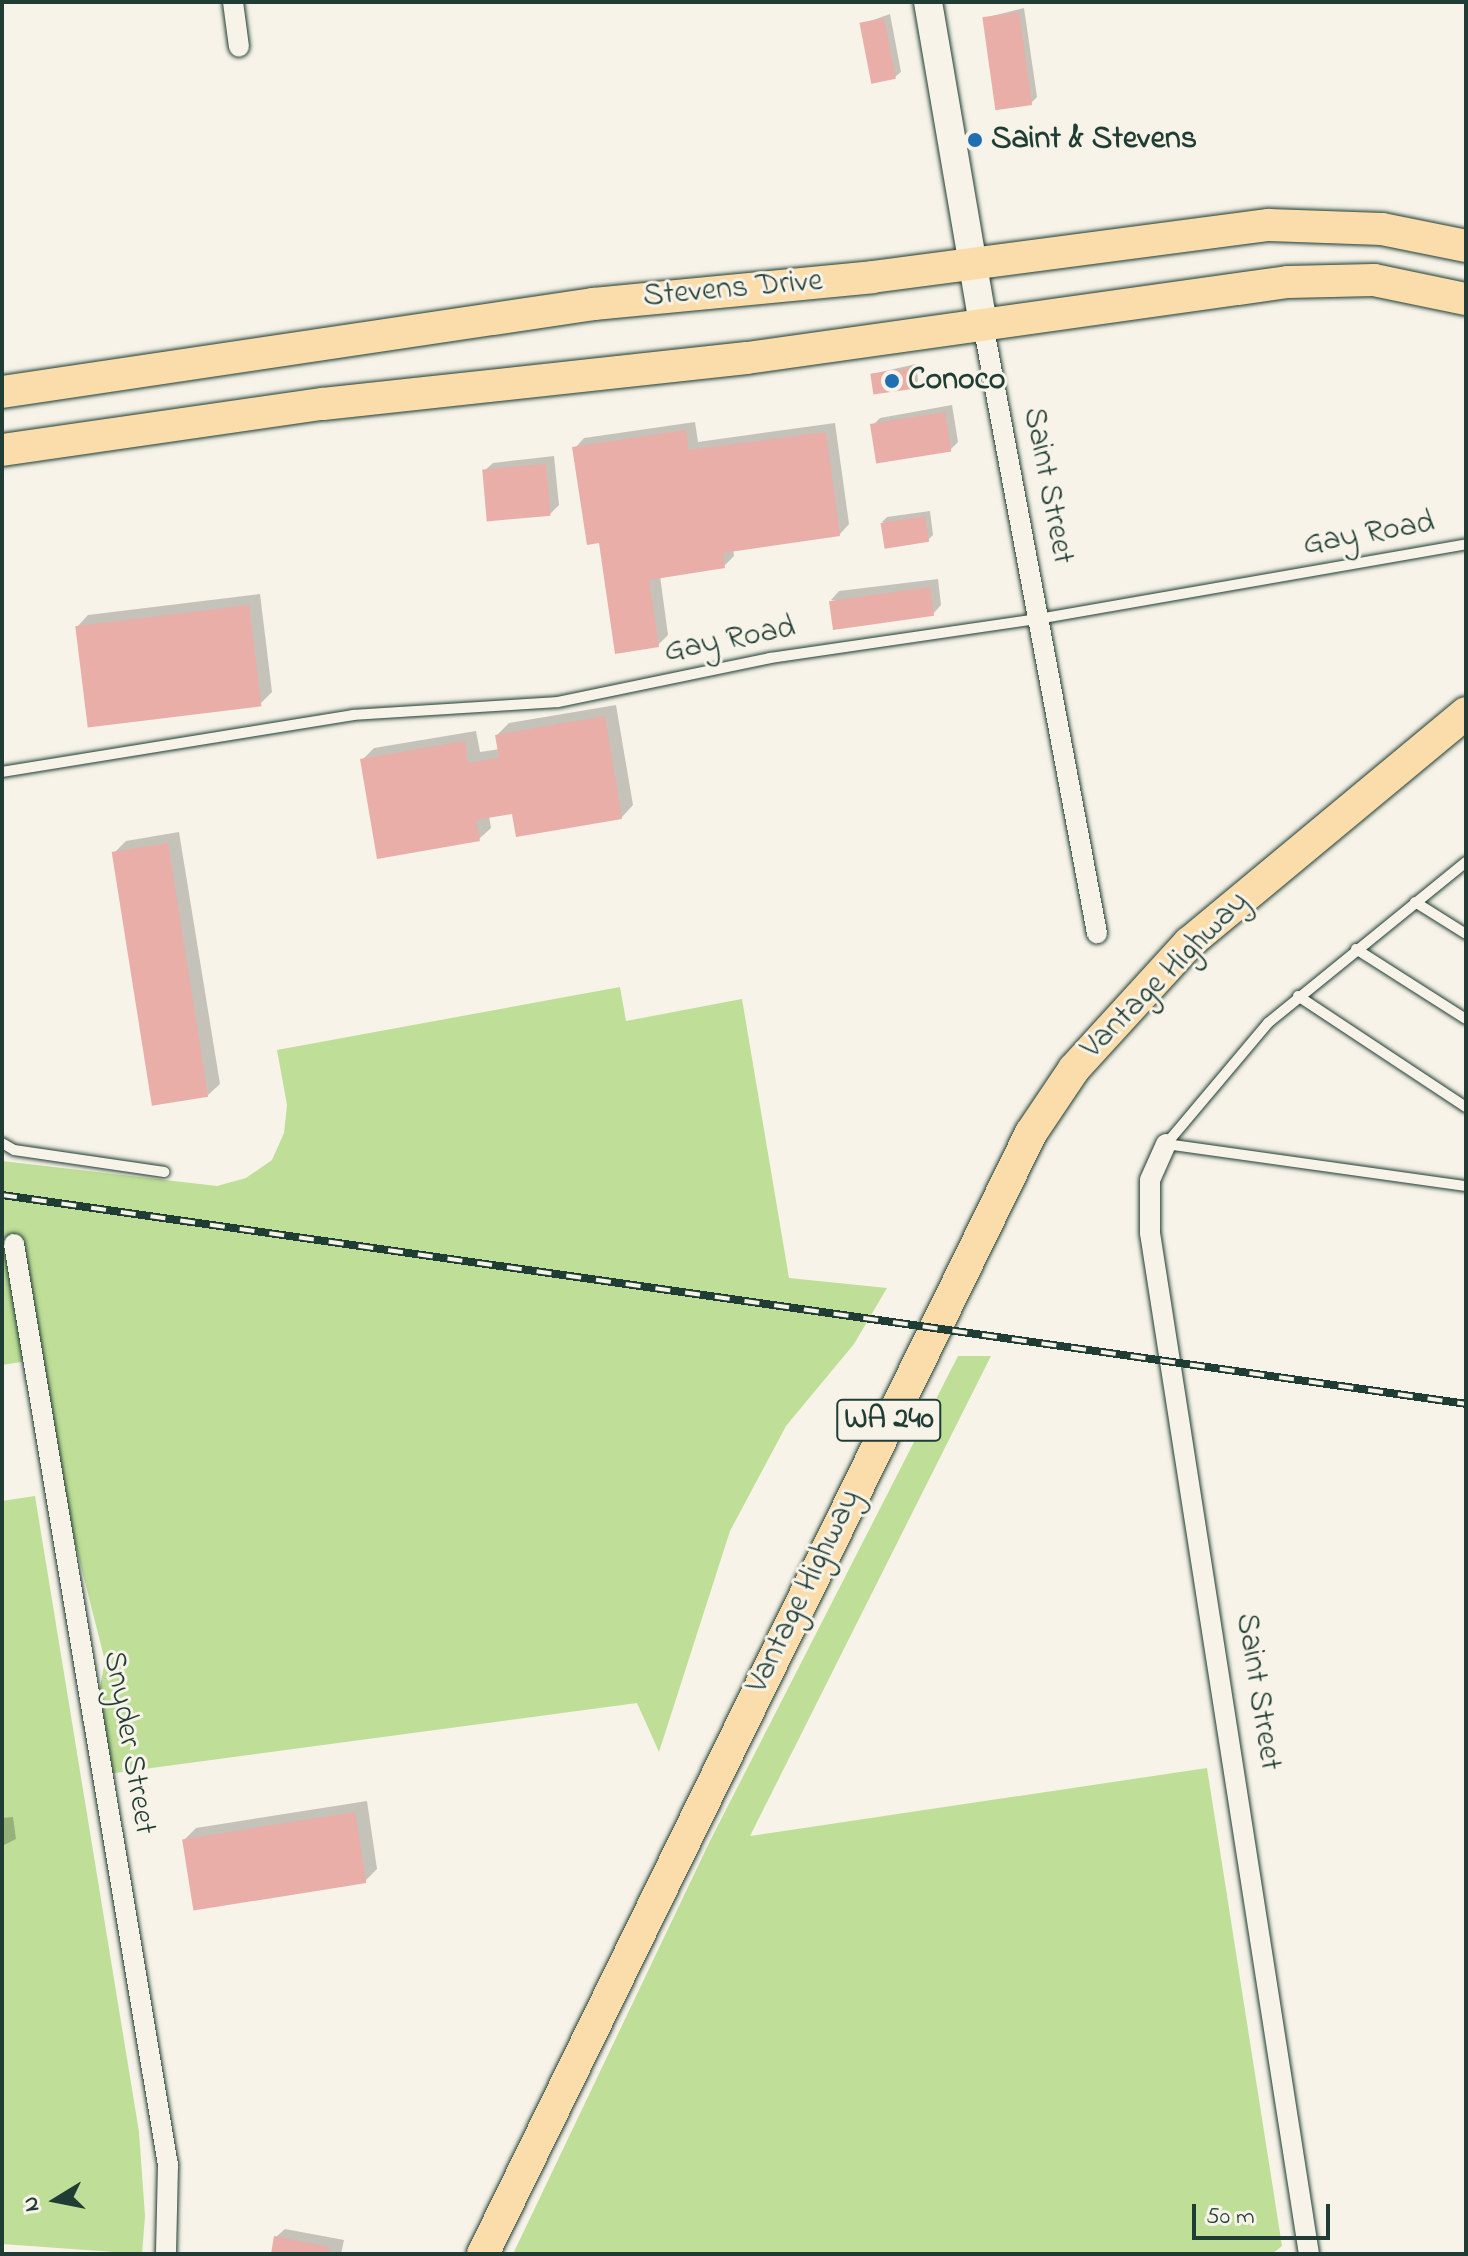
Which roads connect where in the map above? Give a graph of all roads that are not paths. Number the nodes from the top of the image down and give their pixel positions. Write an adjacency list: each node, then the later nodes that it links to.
1 (233, 2): 3 (street)
2 (928, 2): 5 (street, Saint Street)
3 (239, 47)
4 (1466, 246): 5 (main road, Stevens Drive)
5 (972, 264): 7 (street, Saint Street); 8 (main road, Stevens Drive)
6 (1466, 299): 7 (main road, Stevens Drive)
7 (983, 324): 9 (main road, Stevens Drive); 11 (street, Saint Street)
8 (2, 392)
9 (2, 450)
10 (1466, 544): 11 (lane, Gay Road)
11 (1038, 619): 13 (lane, Gay Road); 16 (street, Saint Street)
12 (1466, 713): 28 (main road, Vantage Highway / WA 240)
13 (2, 772)
14 (1466, 862): 15 (lane)
15 (1415, 902): 17 (lane); 18 (lane)
16 (1097, 933)
17 (1466, 934)
18 (1356, 949): 19 (lane); 20 (lane)
19 (1298, 996): 21 (lane); 23 (lane)
20 (1466, 1019)
21 (1466, 1107)
22 (2, 1143): 24 (lane)
23 (1166, 1144): 25 (lane); 29 (street, Saint Street)
24 (164, 1172)
25 (1466, 1186)
26 (14, 1244): 27 (street, Snyder Street)
27 (166, 2254)
28 (483, 2254)
29 (1309, 2254)

